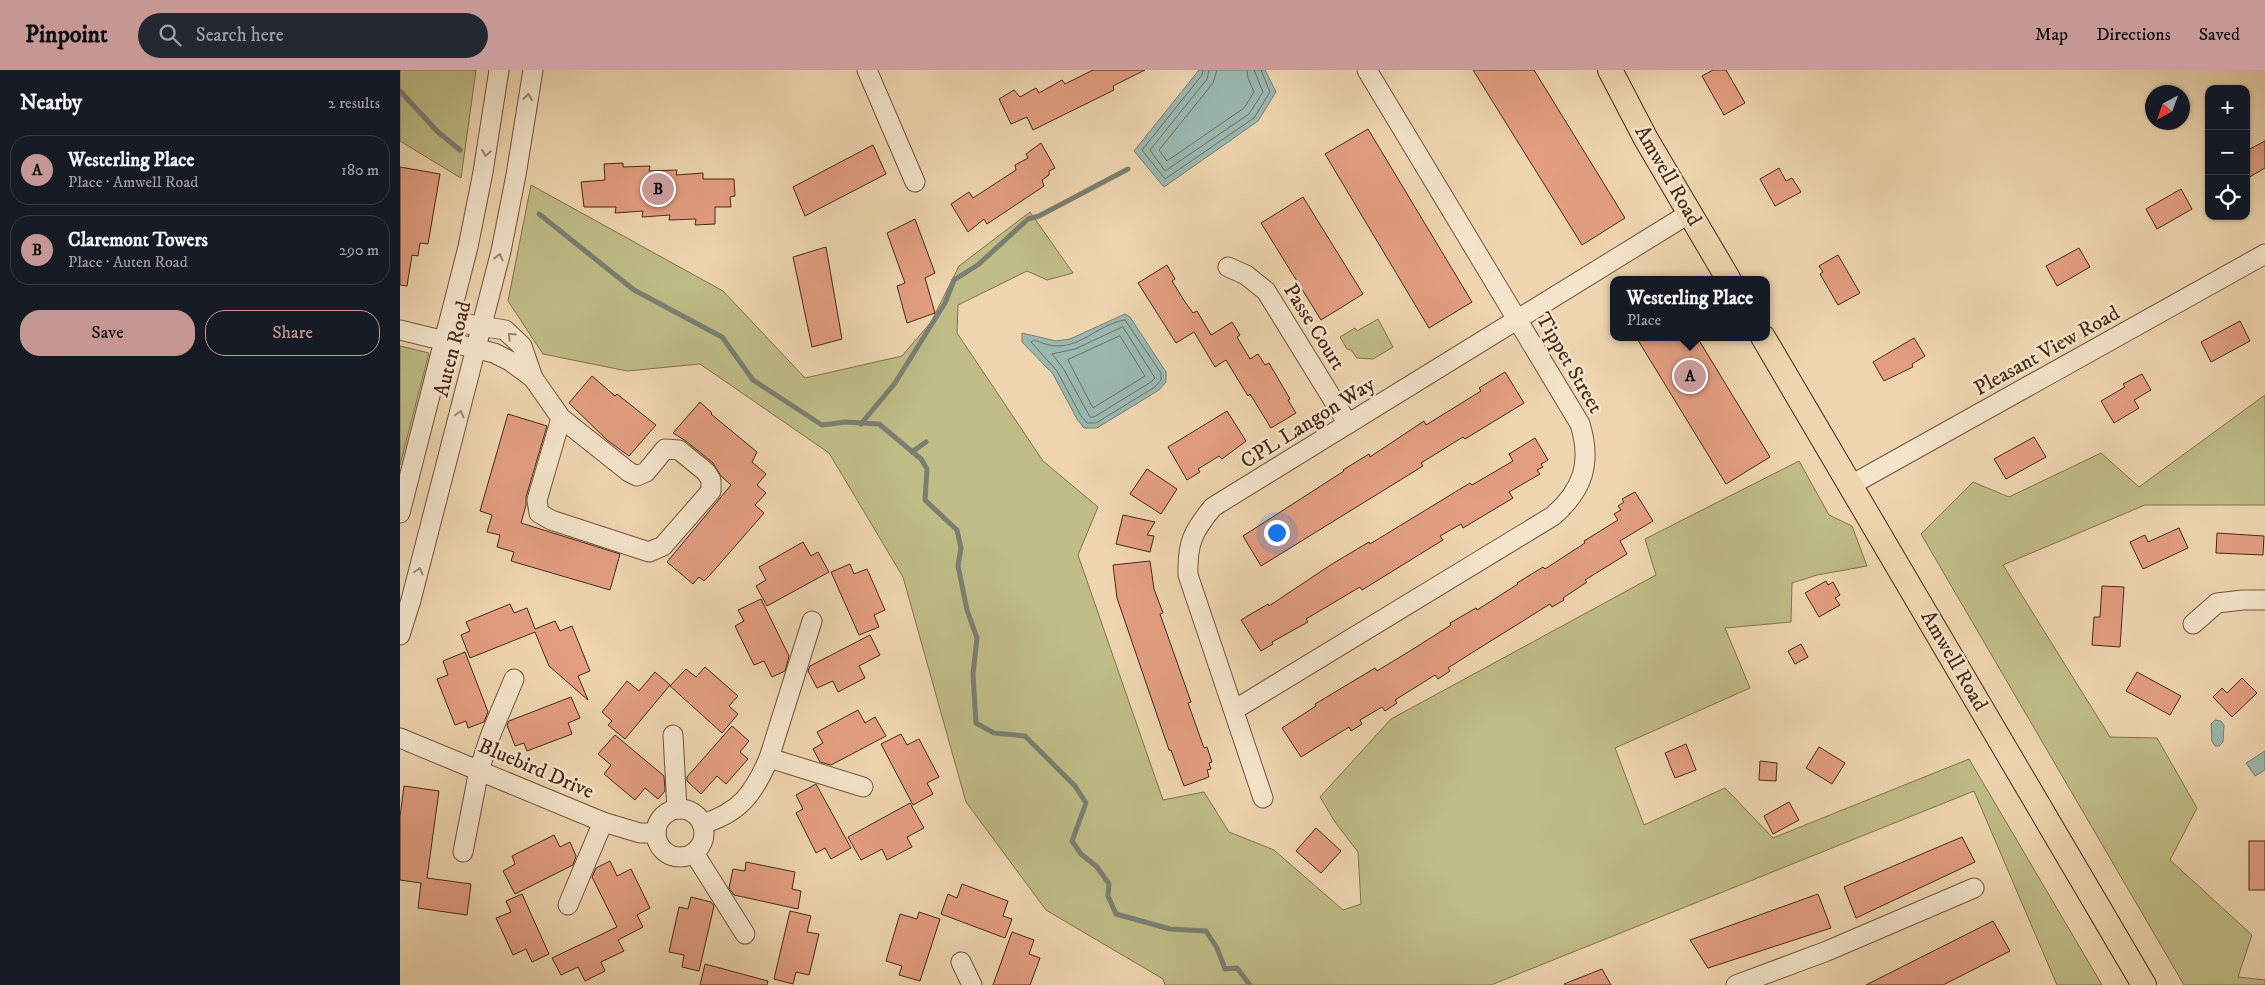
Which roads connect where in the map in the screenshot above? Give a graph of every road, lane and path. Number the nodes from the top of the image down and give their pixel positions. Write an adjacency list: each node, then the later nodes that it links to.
1 (499, 70): 12 (street, Auten Road, one-way to 12)
2 (533, 70): 13 (street, Auten Road, one-way to 2)
3 (867, 70): 6 (street)
4 (1367, 70): 11 (street, Tippet Street)
5 (1610, 70): 7 (main road, Amwell Road)
6 (915, 182)
7 (1690, 214): 10 (main road, Amwell Road); 11 (street, CPL Langon Way)
8 (2265, 254): 21 (street, Pleasant View Road)
9 (1228, 267): 20 (street, Passe Court)
10 (1727, 276)
11 (1518, 320): 20 (street, CPL Langon Way); 28 (street, Tippet Street)
12 (450, 321): 13 (street); 15 (street, Auten Road)
13 (482, 326): 17 (street, Auten Road); 18 (street, one-way to 13)
14 (400, 330): 15 (street)
15 (445, 341): 17 (street); 22 (street, Auten Road)
16 (1765, 341): 21 (main road, Amwell Road)
17 (477, 348): 18 (street); 26 (street, Auten Road, one-way to 17)
18 (533, 378): 19 (street)
19 (561, 418): 19 (street)
20 (1348, 424): 28 (street, CPL Langon Way)
21 (1851, 485): 47 (main road, Amwell Road)
22 (400, 513)
23 (2265, 600): 25 (street)
24 (812, 621): 31 (street)
25 (2193, 624)
26 (400, 635)
27 (514, 678): 32 (street)
28 (1234, 710): 34 (street, CPL Langon Way)
29 (673, 735): 35 (street)
30 (400, 738): 32 (street, Bluebird Drive)
31 (769, 758): 33 (street); 37 (street)
32 (480, 770): 36 (street, Bluebird Drive); 39 (street)
33 (863, 787)
34 (1263, 798)
35 (678, 809): 37 (street); 38 (street)
36 (603, 822): 38 (street, Bluebird Drive); 42 (street)
37 (702, 824): 40 (street)
38 (656, 833): 40 (street)
39 (463, 852)
40 (694, 852): 43 (street)
41 (1974, 888): 46 (street)
42 (568, 905)
43 (745, 934)
44 (961, 962): 45 (street)
45 (972, 985)
46 (1736, 985)
47 (2144, 985)

